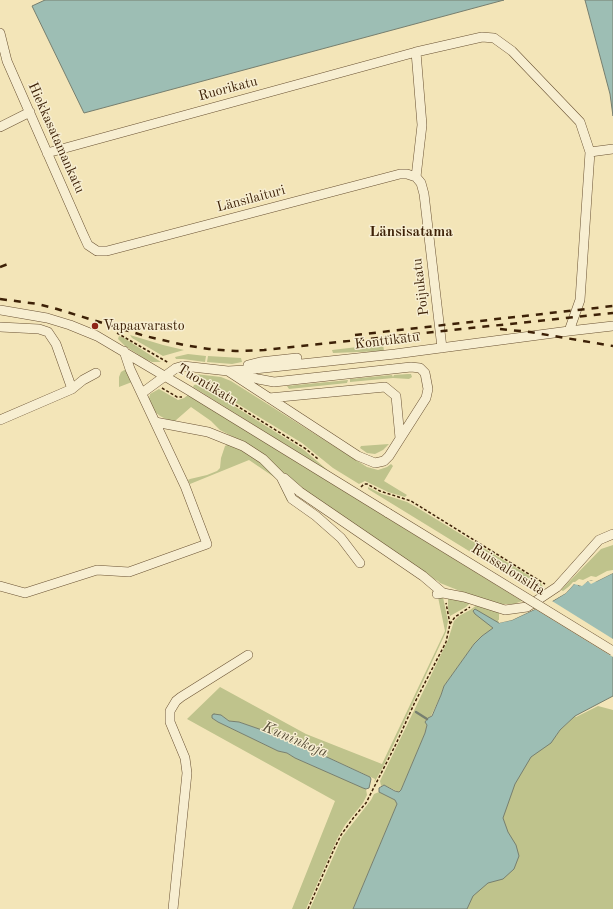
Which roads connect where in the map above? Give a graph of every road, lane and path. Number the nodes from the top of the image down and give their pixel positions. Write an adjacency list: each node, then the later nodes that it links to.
1 (0, 33): 3 (street, Hiekkasatamankatu)
2 (416, 52): 7 (street, Ruorikatu); 8 (street, Ruorikatu); 9 (street)
3 (4, 63): 4 (street, Hiekkasatamankatu)
4 (30, 112): 5 (street); 8 (street, Hiekkasatamankatu)
5 (0, 127)
6 (613, 149): 7 (street)
7 (590, 152): 14 (street)
8 (47, 153): 10 (street, Hiekkasatamankatu)
9 (416, 177): 10 (street, Länsilaituri); 16 (street, Poijukatu)
10 (93, 250)
11 (0, 310): 17 (street, Tuontikatu)
12 (613, 326): 14 (street, Konttikatu)
13 (0, 327): 24 (street)
14 (569, 331): 16 (street, Konttikatu)
15 (117, 333): 18 (path)
16 (442, 348): 19 (street, Konttikatu)
17 (124, 351): 22 (street, Tuontikatu); 25 (street)
18 (164, 360)
19 (228, 371): 22 (street, Konttikatu); 27 (street); 30 (street)
20 (96, 373): 24 (street)
21 (186, 374): 31 (path)
22 (166, 376): 25 (street, Konttikatu); 34 (street, Tuontikatu)
23 (163, 388): 26 (path)
24 (72, 389): 28 (street)
25 (142, 393): 29 (street)
26 (184, 395)
27 (270, 398): 30 (street); 30 (street)
28 (0, 420)
29 (155, 422): 32 (street); 37 (street)
30 (400, 438)
31 (318, 459)
32 (282, 477): 36 (street); 39 (street)
33 (360, 488): 38 (path)
34 (388, 513): 42 (street, Ruissalonsilta, bridge)
35 (613, 534): 38 (street)
36 (360, 563)
37 (0, 586)
38 (552, 591): 40 (street)
39 (440, 594): 40 (street); 41 (path)
40 (478, 601): 41 (path)
41 (450, 624): 45 (path)
42 (613, 651)
43 (248, 655): 44 (street)
44 (173, 909)
45 (308, 909)

